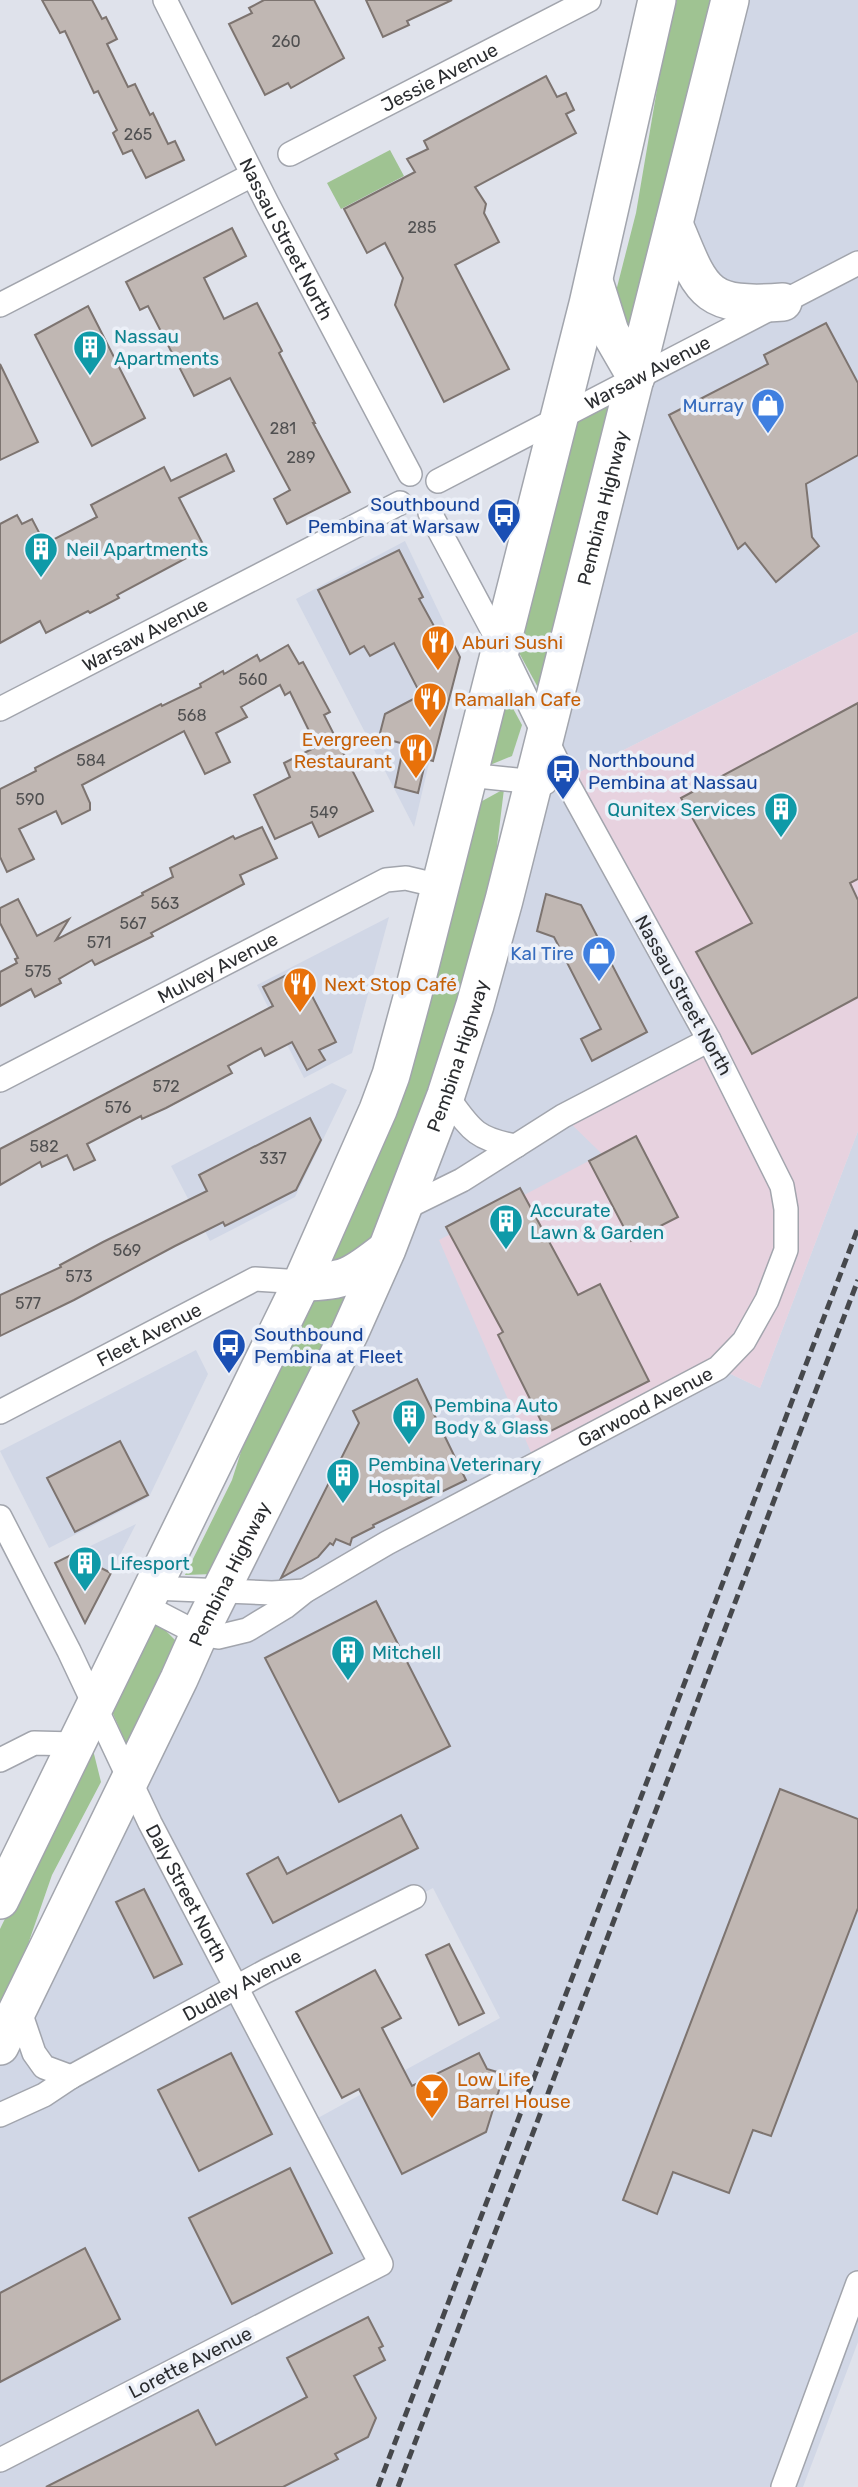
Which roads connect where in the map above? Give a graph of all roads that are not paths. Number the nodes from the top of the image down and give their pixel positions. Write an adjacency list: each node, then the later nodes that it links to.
1 (165, 0): 6 (street, Nassau Street North)
2 (589, 0): 5 (street, Jessie Avenue)
3 (657, 0): 9 (main road)
4 (730, 0): 7 (main road, Pembina Highway)
5 (289, 154)
6 (252, 175): 11 (street); 14 (street, Nassau Street North)
7 (674, 224): 10 (main road); 12 (main road, Pembina Highway)
8 (858, 263): 10 (street, Warsaw Avenue)
9 (593, 280): 12 (main road); 13 (main road)
10 (783, 302): 12 (street, Warsaw Avenue)
11 (0, 305)
12 (636, 377): 13 (street, Warsaw Avenue); 20 (main road, Pembina Highway)
13 (558, 417): 15 (street, Warsaw Avenue); 18 (main road)
14 (410, 474): 15 (street); 16 (street)
15 (438, 481): 17 (street)
16 (400, 503): 17 (street); 19 (street, Warsaw Avenue)
17 (430, 513): 18 (street)
18 (501, 646): 20 (street); 21 (main road)
19 (0, 709)
20 (545, 740): 22 (main road, Pembina Highway)
21 (468, 775): 22 (street); 23 (main road)
22 (552, 784): 24 (street, Nassau Street North); 26 (main road, Pembina Highway)
23 (440, 886): 25 (street, Mulvey Avenue); 31 (main road)
24 (709, 1040): 27 (street); 29 (street, Nassau Street North)
25 (0, 1080)
26 (446, 1095): 27 (street); 28 (main road, Pembina Highway)
27 (516, 1146): 28 (street)
28 (403, 1209): 30 (main road, Pembina Highway)
29 (786, 1209): 35 (street, Garwood Avenue)
30 (387, 1249): 31 (main road); 34 (main road, Pembina Highway)
31 (302, 1282): 32 (street, Fleet Avenue); 36 (main road)
32 (0, 1412)
33 (0, 1517): 38 (street, Daly Street North)
34 (221, 1591): 35 (street, Garwood Avenue); 36 (street, Garwood Avenue); 37 (main road, Pembina Highway)
35 (305, 1591): 37 (street, Garwood Avenue)
36 (148, 1596): 37 (street, Garwood Avenue); 38 (main road)
37 (199, 1634): 41 (main road, Pembina Highway)
38 (94, 1705): 39 (main road); 41 (street, Daly Street North)
39 (75, 1744): 40 (street); 43 (main road)
40 (0, 1760)
41 (129, 1783): 44 (street, Daly Street North); 45 (main road, Pembina Highway)
42 (414, 1897): 44 (street, Dudley Avenue)
43 (0, 1900)
44 (235, 1989): 47 (street, Dudley Avenue); 49 (street, Daly Street North)
45 (19, 2009): 46 (main road, Pembina Highway); 47 (street)
46 (0, 2046)
47 (71, 2077): 48 (street, Dudley Avenue)
48 (0, 2115)
49 (381, 2264): 51 (street, Lorette Avenue)
50 (858, 2283): 52 (street)
51 (0, 2459)
52 (783, 2487)

